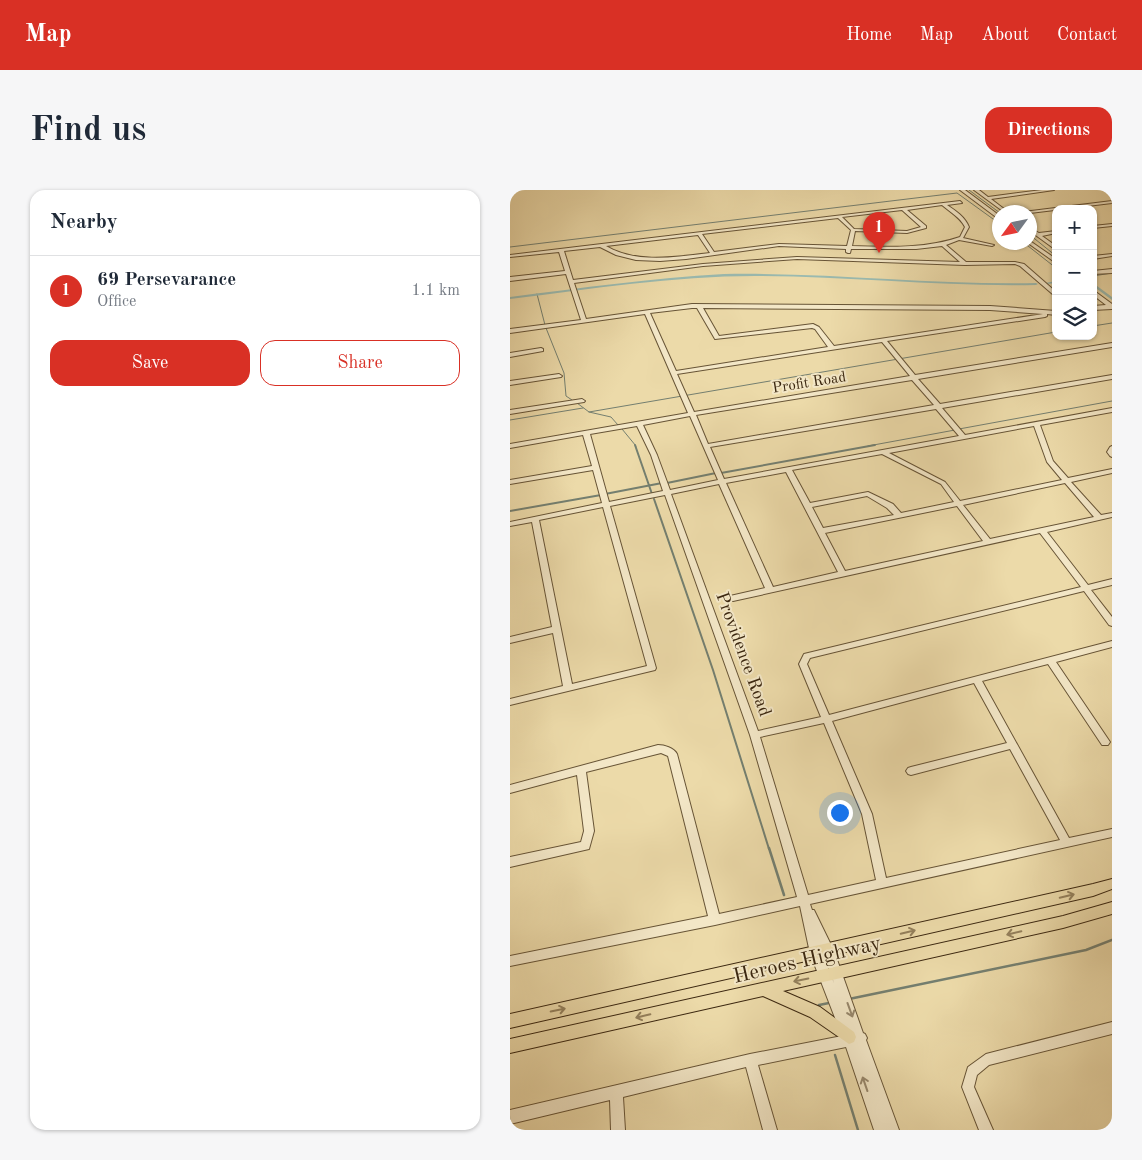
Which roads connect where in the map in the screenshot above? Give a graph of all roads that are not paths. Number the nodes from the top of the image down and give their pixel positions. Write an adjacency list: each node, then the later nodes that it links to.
1 (962, 190): 11 (street)
2 (976, 190): 4 (street)
3 (1052, 190): 4 (street)
4 (987, 198): 8 (street)
5 (960, 202): 7 (street)
6 (1112, 202): 10 (street)
7 (943, 204): 9 (street); 23 (street)
8 (996, 205)
9 (903, 209): 12 (street); 13 (street)
10 (1037, 211)
11 (992, 213)
12 (840, 217): 18 (street); 20 (street)
13 (917, 220): 14 (street); 19 (street)
14 (909, 224)
15 (1112, 225): 17 (street)
16 (902, 227): 19 (street)
17 (1097, 227)
18 (854, 230): 19 (street); 28 (street)
19 (894, 231)
20 (699, 233): 24 (street); 31 (street)
21 (1052, 233): 22 (street)
22 (1038, 235): 27 (street)
23 (960, 239): 25 (street); 26 (street)
24 (601, 245): 30 (street); 31 (street)
25 (944, 245): 28 (street); 37 (street)
26 (992, 245)
27 (1052, 246)
28 (848, 247): 31 (street); 36 (street)
29 (1037, 247): 35 (street)
30 (561, 250): 33 (street); 39 (street)
31 (712, 253)
32 (1112, 255): 34 (street)
33 (510, 256)
34 (1097, 257)
35 (1052, 258)
36 (848, 260): 37 (street); 42 (street)
37 (965, 264): 43 (street)
38 (1112, 271): 40 (street)
39 (568, 272): 41 (street); 42 (street)
40 (1097, 273)
41 (510, 279)
42 (571, 282): 51 (street)
43 (1052, 292)
44 (1097, 295): 46 (street)
45 (699, 306): 48 (street); 49 (street); 55 (street)
46 (1111, 306): 47 (street)
47 (1097, 308)
48 (647, 312): 51 (street); 58 (street)
49 (1052, 313)
50 (1052, 314): 53 (street)
51 (584, 321): 52 (street)
52 (510, 332)
53 (882, 340): 55 (street); 61 (street)
54 (1112, 345): 61 (street, Profit Road)
55 (832, 348): 58 (street)
56 (541, 350): 57 (street)
57 (510, 355)
58 (674, 373): 67 (street)
59 (559, 376): 62 (street)
60 (1112, 376): 64 (street)
61 (914, 377): 64 (street); 67 (street, Profit Road)
62 (510, 383)
63 (582, 400): 66 (street)
64 (937, 406): 71 (street); 73 (street)
65 (1112, 410): 69 (street)
66 (510, 412)
67 (692, 414): 68 (street, Profit Road); 73 (street)
68 (639, 424): 70 (street, Profit Road); 83 (street, Providence Road)
69 (1036, 424): 71 (street); 81 (street)
70 (586, 433): 72 (street, Profit Road); 77 (street)
71 (963, 437): 75 (street)
72 (510, 446)
73 (707, 446): 80 (street)
74 (1112, 448): 76 (street)
75 (883, 452): 78 (street); 84 (street)
76 (1112, 455)
77 (596, 467): 82 (street); 85 (street)
78 (788, 469): 80 (street); 86 (street)
79 (1112, 471): 81 (street)
80 (723, 481): 83 (street); 98 (street)
81 (1065, 481): 84 (street); 89 (street)
82 (510, 482)
83 (667, 494): 85 (street); 109 (street, Providence Road)
84 (959, 503): 88 (street); 94 (street)
85 (607, 506): 90 (street); 106 (street)
86 (807, 506): 88 (street); 93 (street)
87 (1112, 515): 89 (street)
88 (899, 516): 93 (street)
89 (1099, 518): 92 (street)
90 (535, 520): 91 (street); 101 (street)
91 (510, 524)
92 (1042, 530): 94 (street); 97 (street)
93 (821, 531): 95 (street)
94 (988, 542): 95 (street)
95 (843, 574): 98 (street)
96 (1112, 582): 97 (street)
97 (1085, 588): 100 (street); 108 (street)
98 (770, 590): 99 (street)
99 (733, 598)
100 (1112, 623)
101 (557, 629): 102 (street); 106 (street)
102 (510, 640)
103 (1112, 644): 104 (street)
104 (1050, 660): 105 (street); 110 (street)
105 (977, 680): 108 (street); 111 (street)
106 (568, 688): 107 (street)
107 (510, 702)
108 (827, 719): 109 (street); 118 (street)
109 (755, 735): 120 (street, Providence Road)
110 (1105, 742)
111 (1013, 745): 112 (street); 116 (street)
112 (911, 770)
113 (581, 771): 114 (street); 117 (street); 122 (street)
114 (510, 789)
115 (1112, 833): 116 (street)
116 (1066, 842): 118 (street)
117 (510, 862)
118 (882, 883): 120 (street)
119 (1112, 884): 123 (main road, Heroes Highway, one-way to 119)
120 (804, 901): 122 (street); 123 (street, Providence Road)
121 (1112, 908): 125 (main road, Heroes Highway, one-way to 125)
122 (716, 920): 124 (street)
123 (822, 952): 125 (street, Providence Road); 127 (main road, Heroes Highway, one-way to 123)
124 (510, 961)
125 (836, 973): 126 (main road, Heroes Highway, one-way to 126); 129 (street, Providence Road)
126 (763, 989): 129 (main road); 130 (main road, Heroes Highway, one-way to 130)
127 (510, 1021)
128 (1112, 1028): 138 (street)
129 (853, 1038): 131 (street); 136 (street, Providence Road, one-way to 129); 137 (street, Providence Road)
130 (510, 1046)
131 (750, 1060): 132 (street); 135 (street)
132 (616, 1092): 133 (street); 134 (street)
133 (510, 1117)
134 (618, 1130)
135 (770, 1130)
136 (881, 1130)
137 (892, 1130)
138 (986, 1130)

